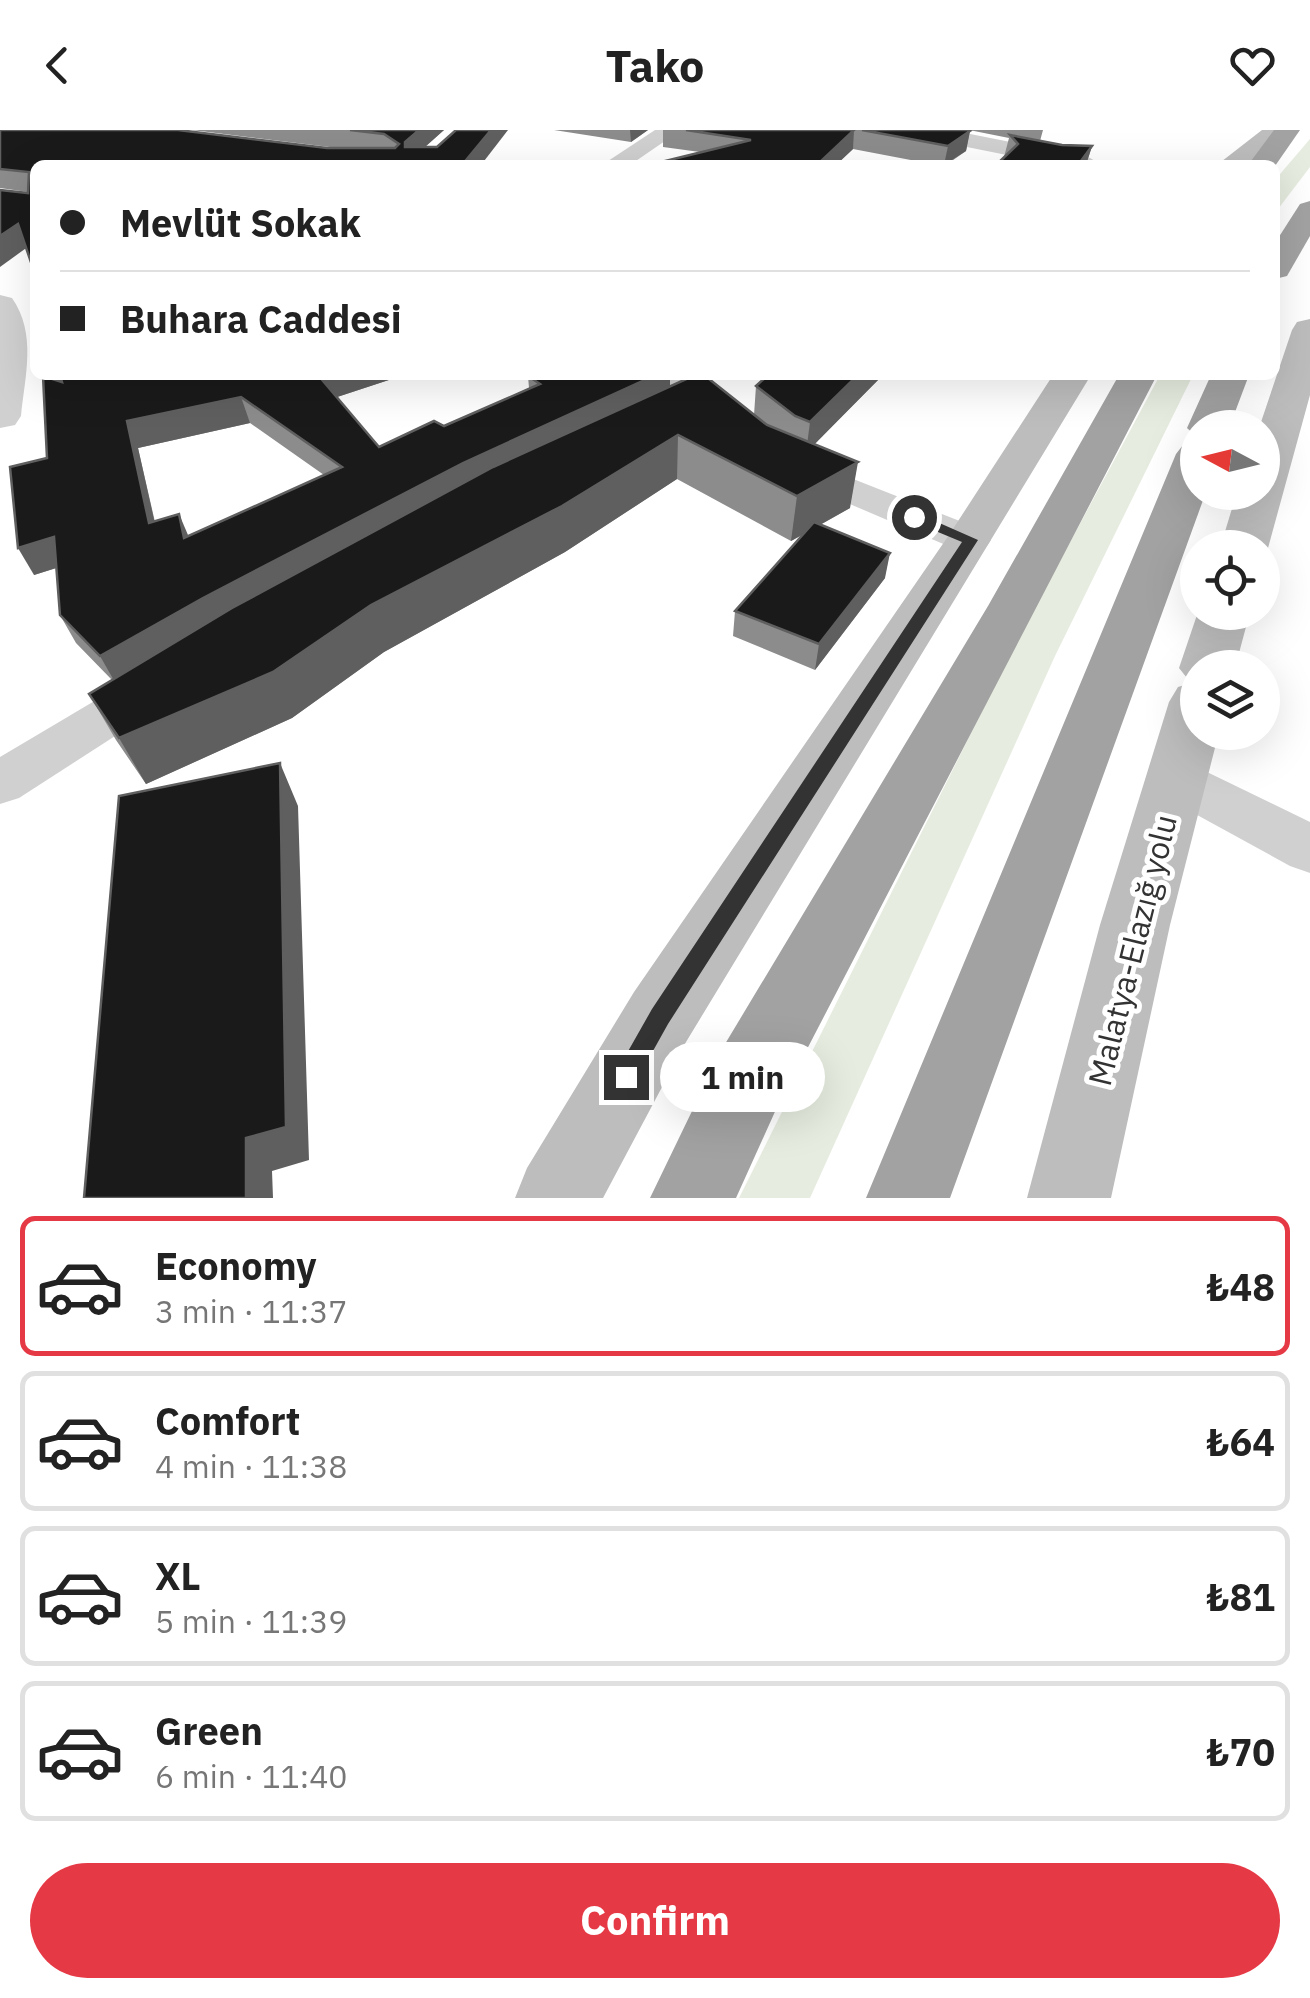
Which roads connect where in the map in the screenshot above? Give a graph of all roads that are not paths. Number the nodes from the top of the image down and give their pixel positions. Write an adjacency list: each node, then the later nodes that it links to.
1 (670, 130): 5 (street)
2 (917, 130): 6 (street)
3 (1278, 130): 7 (main road)
4 (1286, 130): 8 (highway)
5 (622, 160)
6 (1065, 160)
7 (1238, 160)
8 (1265, 160)
9 (1310, 210): 10 (highway)
10 (1280, 261)
11 (4, 327): 19 (street)
12 (1310, 330): 17 (main road)
13 (1069, 380): 23 (main road)
14 (1135, 380): 30 (highway)
15 (1228, 380): 18 (highway)
16 (685, 385): 20 (street); 23 (street)
17 (1302, 386): 21 (main road)
18 (1215, 410)
19 (0, 416)
20 (652, 420)
21 (1280, 443)
22 (1180, 500): 31 (highway)
23 (970, 540): 29 (main road)
24 (186, 668): 27 (street)
25 (1184, 750): 26 (main road, Malatya-Elazığ yolu)
26 (1176, 778): 28 (street); 32 (main road, Malatya-Elazığ yolu)
27 (0, 783)
28 (1310, 849)
29 (558, 1198)
30 (692, 1198)
31 (908, 1198)
32 (1070, 1198)

